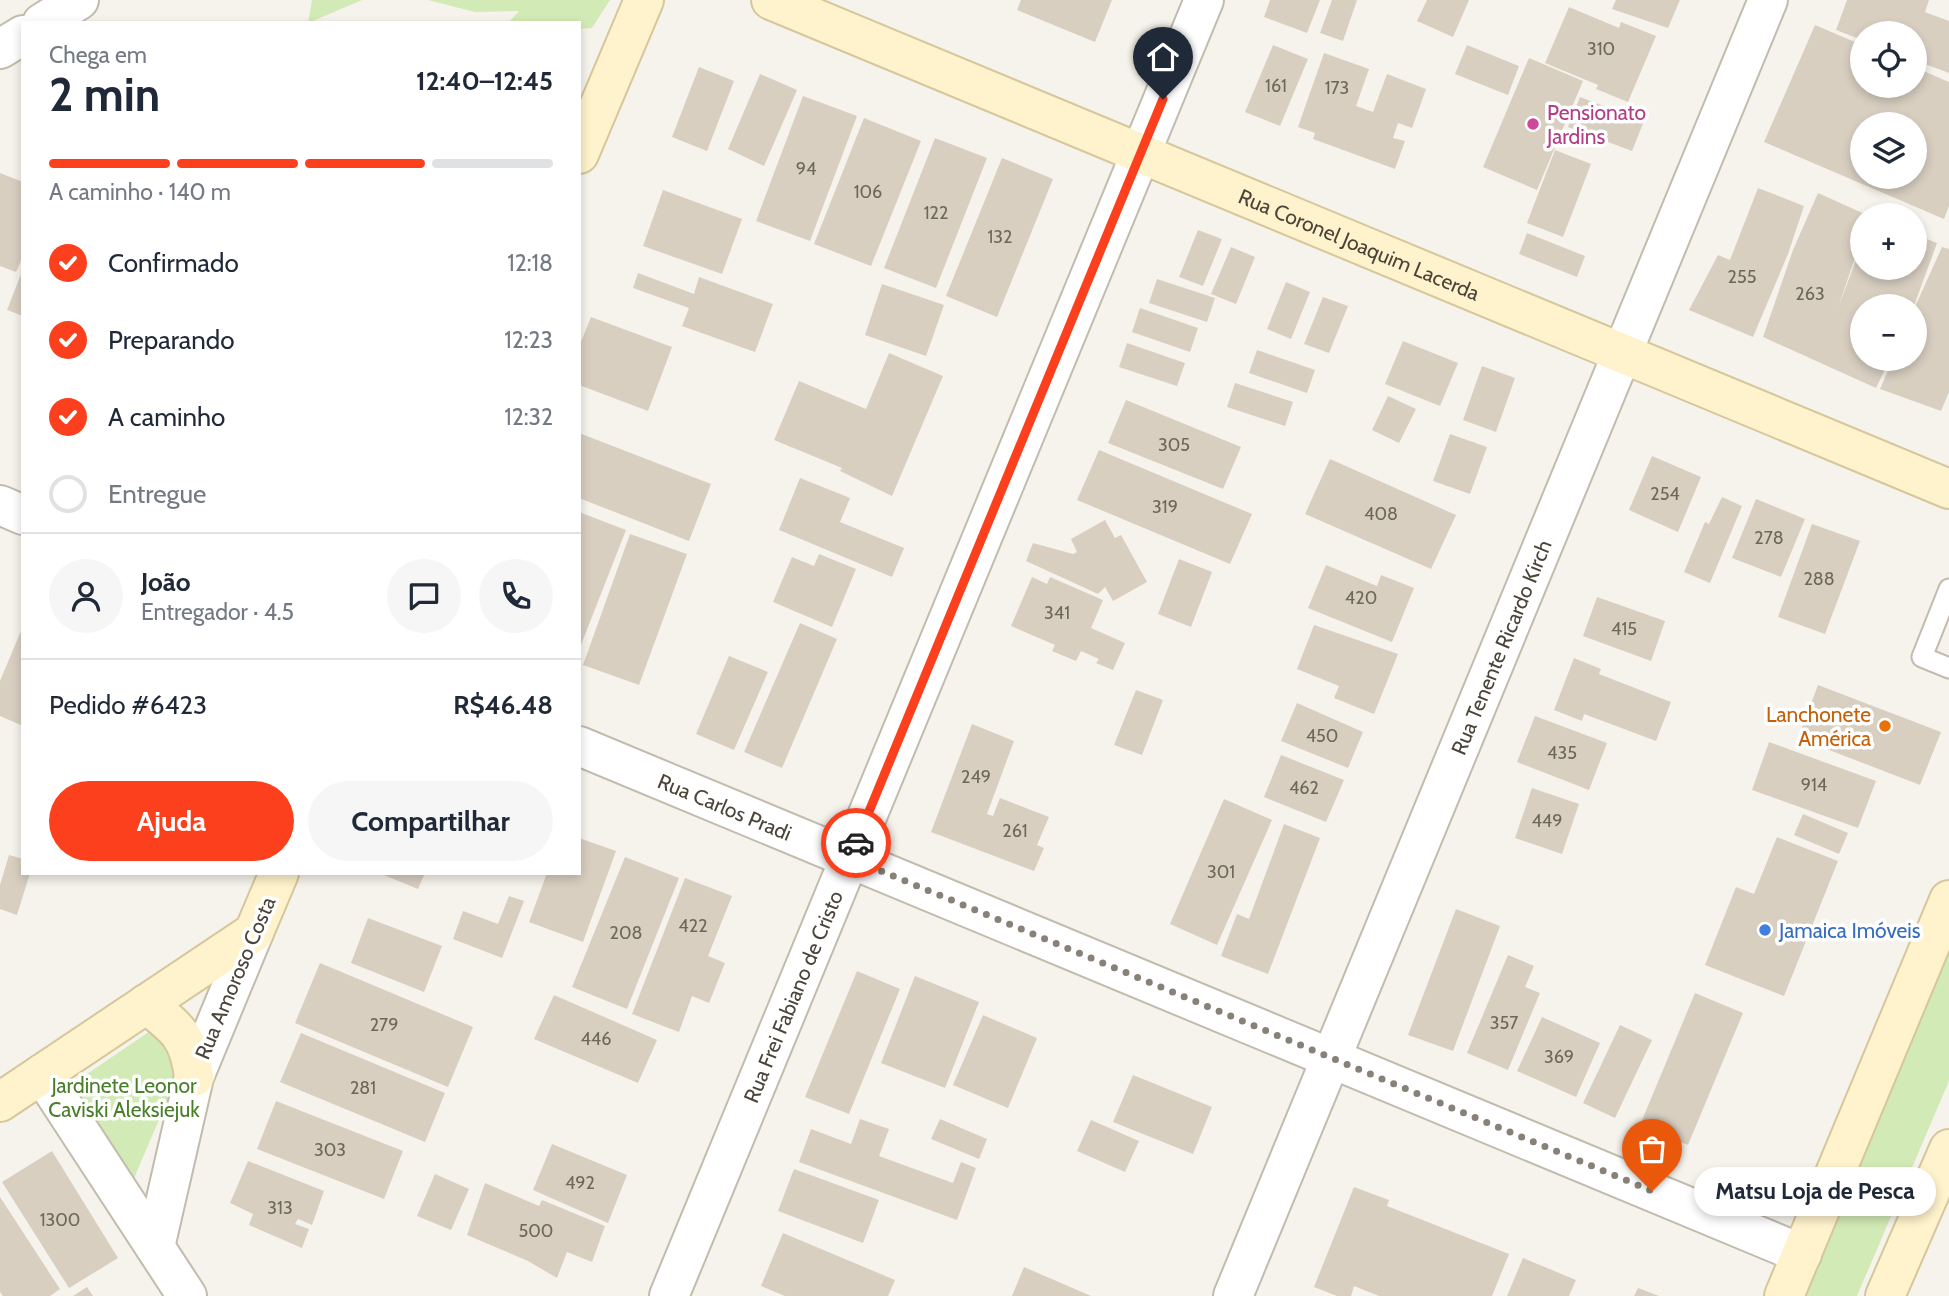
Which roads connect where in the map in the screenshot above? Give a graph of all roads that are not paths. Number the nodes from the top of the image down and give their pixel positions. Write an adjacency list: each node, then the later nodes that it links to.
1 (79, 0): 6 (street)
2 (644, 0): 9 (street)
3 (771, 0): 10 (street, Rua Coronel Joaquim Lacerda)
4 (1203, 0): 10 (street, Rua Frei Fabiano de Cristo)
5 (1768, 0): 11 (street, Rua Tenente Ricardo Kirch)
6 (45, 21)
7 (21, 36): 8 (street)
8 (0, 49)
9 (581, 149)
10 (1140, 153): 11 (street, Rua Coronel Joaquim Lacerda); 18 (street, Rua Frei Fabiano de Cristo)
11 (1622, 354): 12 (street, Rua Coronel Joaquim Lacerda); 23 (street, Rua Tenente Ricardo Kirch)
12 (1949, 489)
13 (0, 505): 14 (street)
14 (21, 514)
15 (1949, 589): 16 (lane)
16 (1949, 668)
17 (581, 747): 18 (street, Rua Carlos Pradi)
18 (850, 858): 23 (street, Rua Carlos Pradi); 31 (street, Rua Frei Fabiano de Cristo)
19 (278, 875): 21 (street, Rua Amoroso Costa)
20 (1949, 900): 29 (street)
21 (254, 932): 22 (street); 25 (street, Rua Amoroso Costa)
22 (146, 1004): 24 (street); 25 (street)
23 (1331, 1058): 29 (street, Rua Carlos Pradi); 32 (street, Rua Tenente Ricardo Kirch)
24 (42, 1074): 26 (street); 28 (street)
25 (194, 1077): 28 (street, Rua Amoroso Costa)
26 (0, 1102)
27 (1949, 1149): 34 (street)
28 (155, 1247): 30 (street)
29 (1802, 1254): 33 (street)
30 (187, 1296)
31 (669, 1296)
32 (1233, 1296)
33 (1784, 1296)
34 (1885, 1296)

